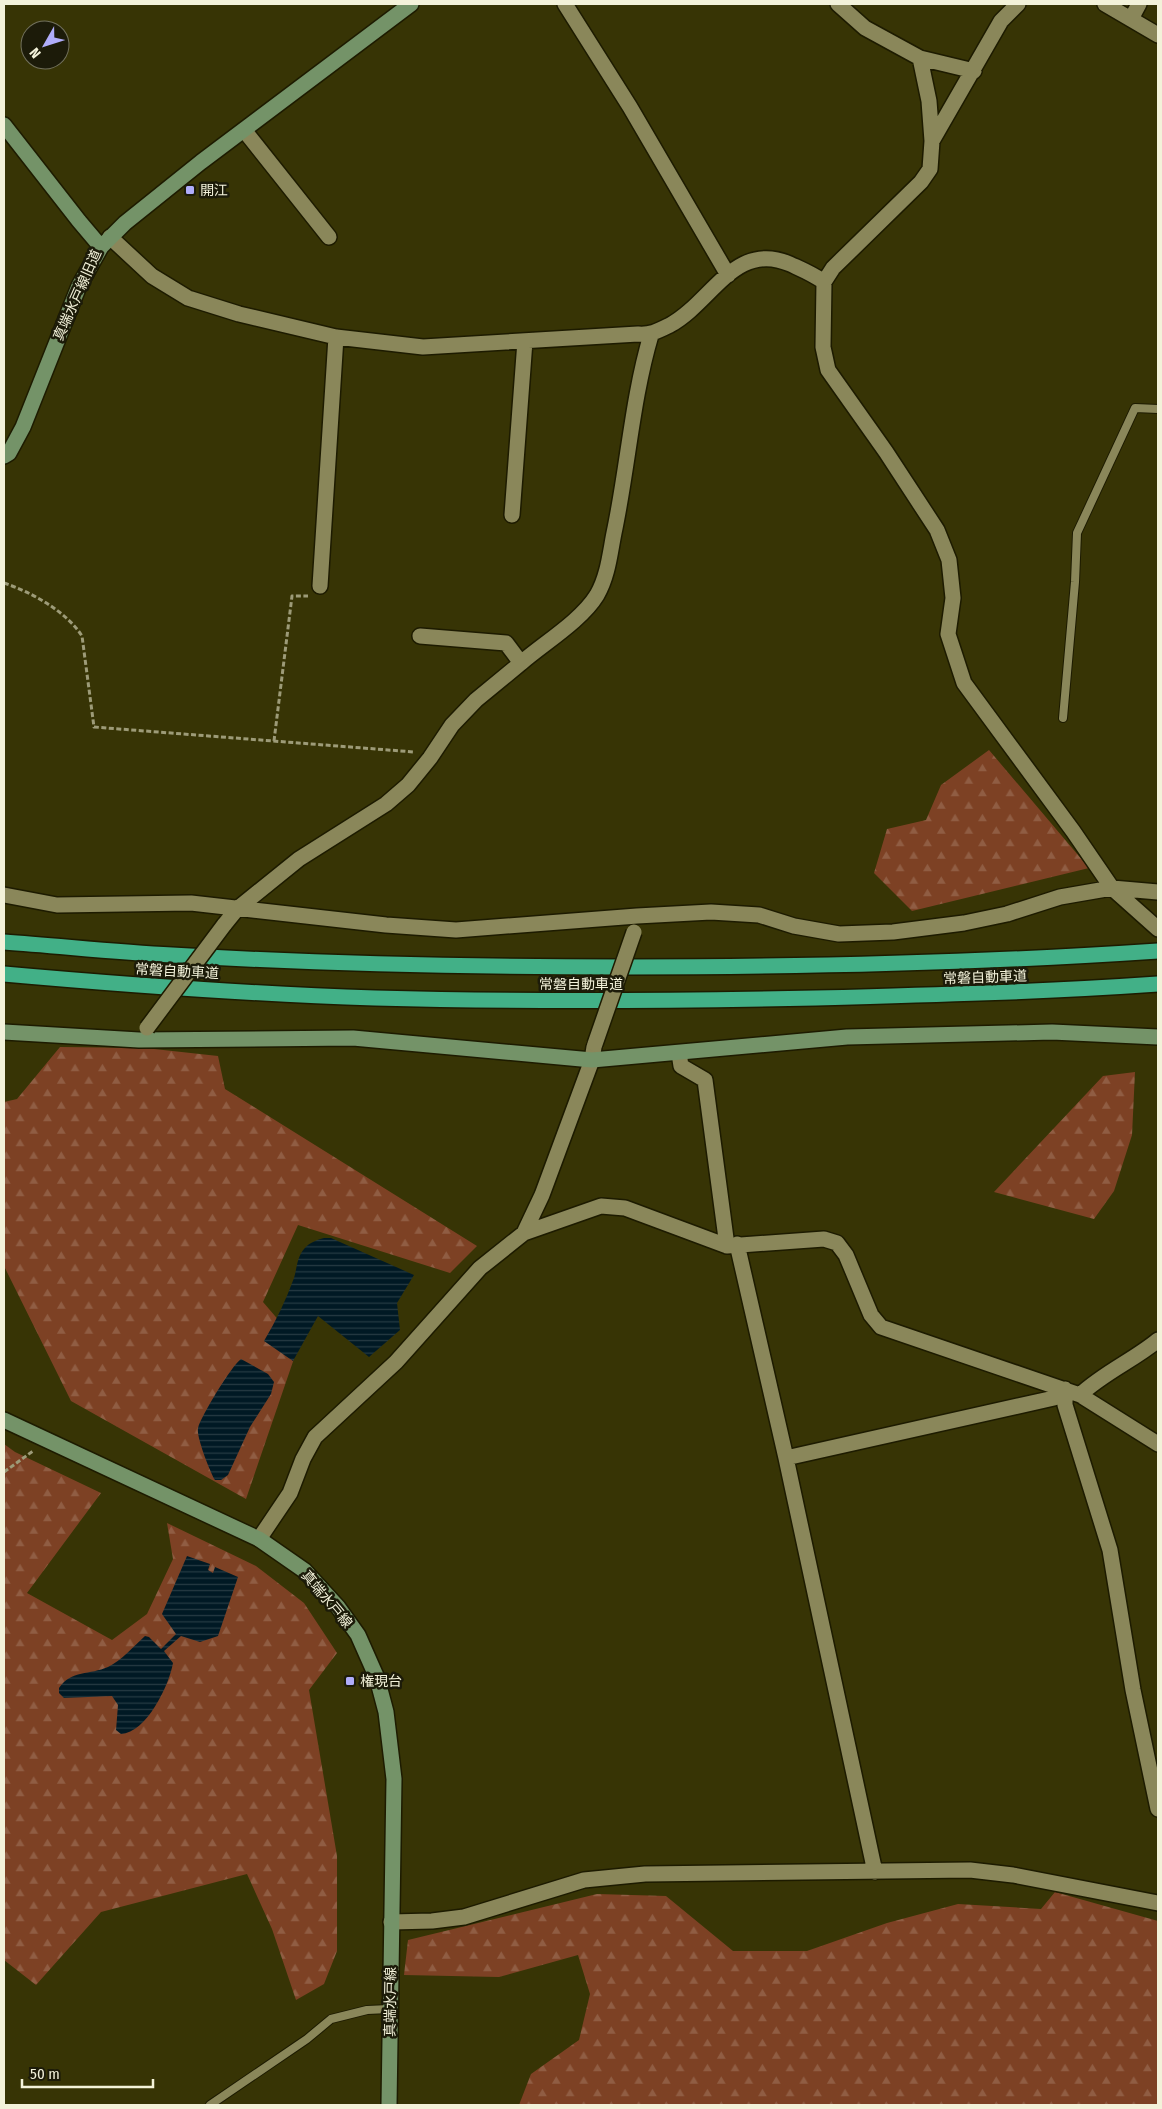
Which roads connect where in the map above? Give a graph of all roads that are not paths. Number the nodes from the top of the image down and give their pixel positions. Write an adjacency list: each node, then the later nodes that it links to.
1 (411, 4): 12 (street)
2 (565, 4): 16 (street)
3 (838, 4): 9 (street)
4 (1018, 4): 10 (street)
5 (1105, 4): 7 (street)
6 (1139, 4): 7 (street)
7 (1131, 19): 8 (street)
8 (1158, 35)
9 (920, 58): 10 (street); 13 (street)
10 (974, 71): 13 (street)
11 (4, 124): 15 (street, 真端水戸線旧道)
12 (244, 130): 14 (street); 15 (street)
13 (932, 141): 17 (street)
14 (329, 238)
15 (106, 242): 19 (street); 22 (street, 真端水戸線旧道)
16 (728, 275): 17 (street); 18 (street)
17 (824, 282): 28 (street)
18 (651, 335): 20 (street); 26 (street)
19 (336, 336): 20 (street); 24 (street)
20 (525, 341): 23 (street)
21 (1158, 409): 27 (lane)
22 (4, 456)
23 (512, 515)
24 (320, 586)
25 (420, 636): 26 (street)
26 (521, 663): 31 (street)
27 (1063, 718)
28 (1112, 888): 29 (street); 32 (street); 33 (street)
29 (1158, 892)
30 (4, 895): 31 (street)
31 (238, 909): 32 (street); 39 (street, bridge)
32 (637, 916): 42 (street, bridge)
33 (1158, 929)
34 (4, 942): 35 (highway, 常磐自動車道)
35 (1158, 951)
36 (4, 974): 37 (highway, 常磐自動車道)
37 (1158, 984)
38 (4, 1032): 39 (street)
39 (143, 1034): 42 (street)
40 (1158, 1036): 41 (street)
41 (678, 1052): 42 (street); 44 (street)
42 (592, 1060): 43 (street)
43 (524, 1233): 44 (street); 51 (street)
44 (732, 1245): 46 (street); 50 (street)
45 (1158, 1340): 47 (street)
46 (1065, 1389): 47 (street); 50 (street); 52 (street)
47 (1080, 1396): 49 (street)
48 (4, 1420): 51 (street, 真端水戸線)
49 (1158, 1444)
50 (786, 1458): 53 (street)
51 (259, 1539): 55 (street, 真端水戸線)
52 (1158, 1809)
53 (875, 1872): 54 (street); 55 (street)
54 (1158, 1904)
55 (391, 1922): 56 (street, 真端水戸線)
56 (389, 2009): 57 (lane); 58 (street, 真端水戸線)
57 (210, 2105)
58 (389, 2105)

